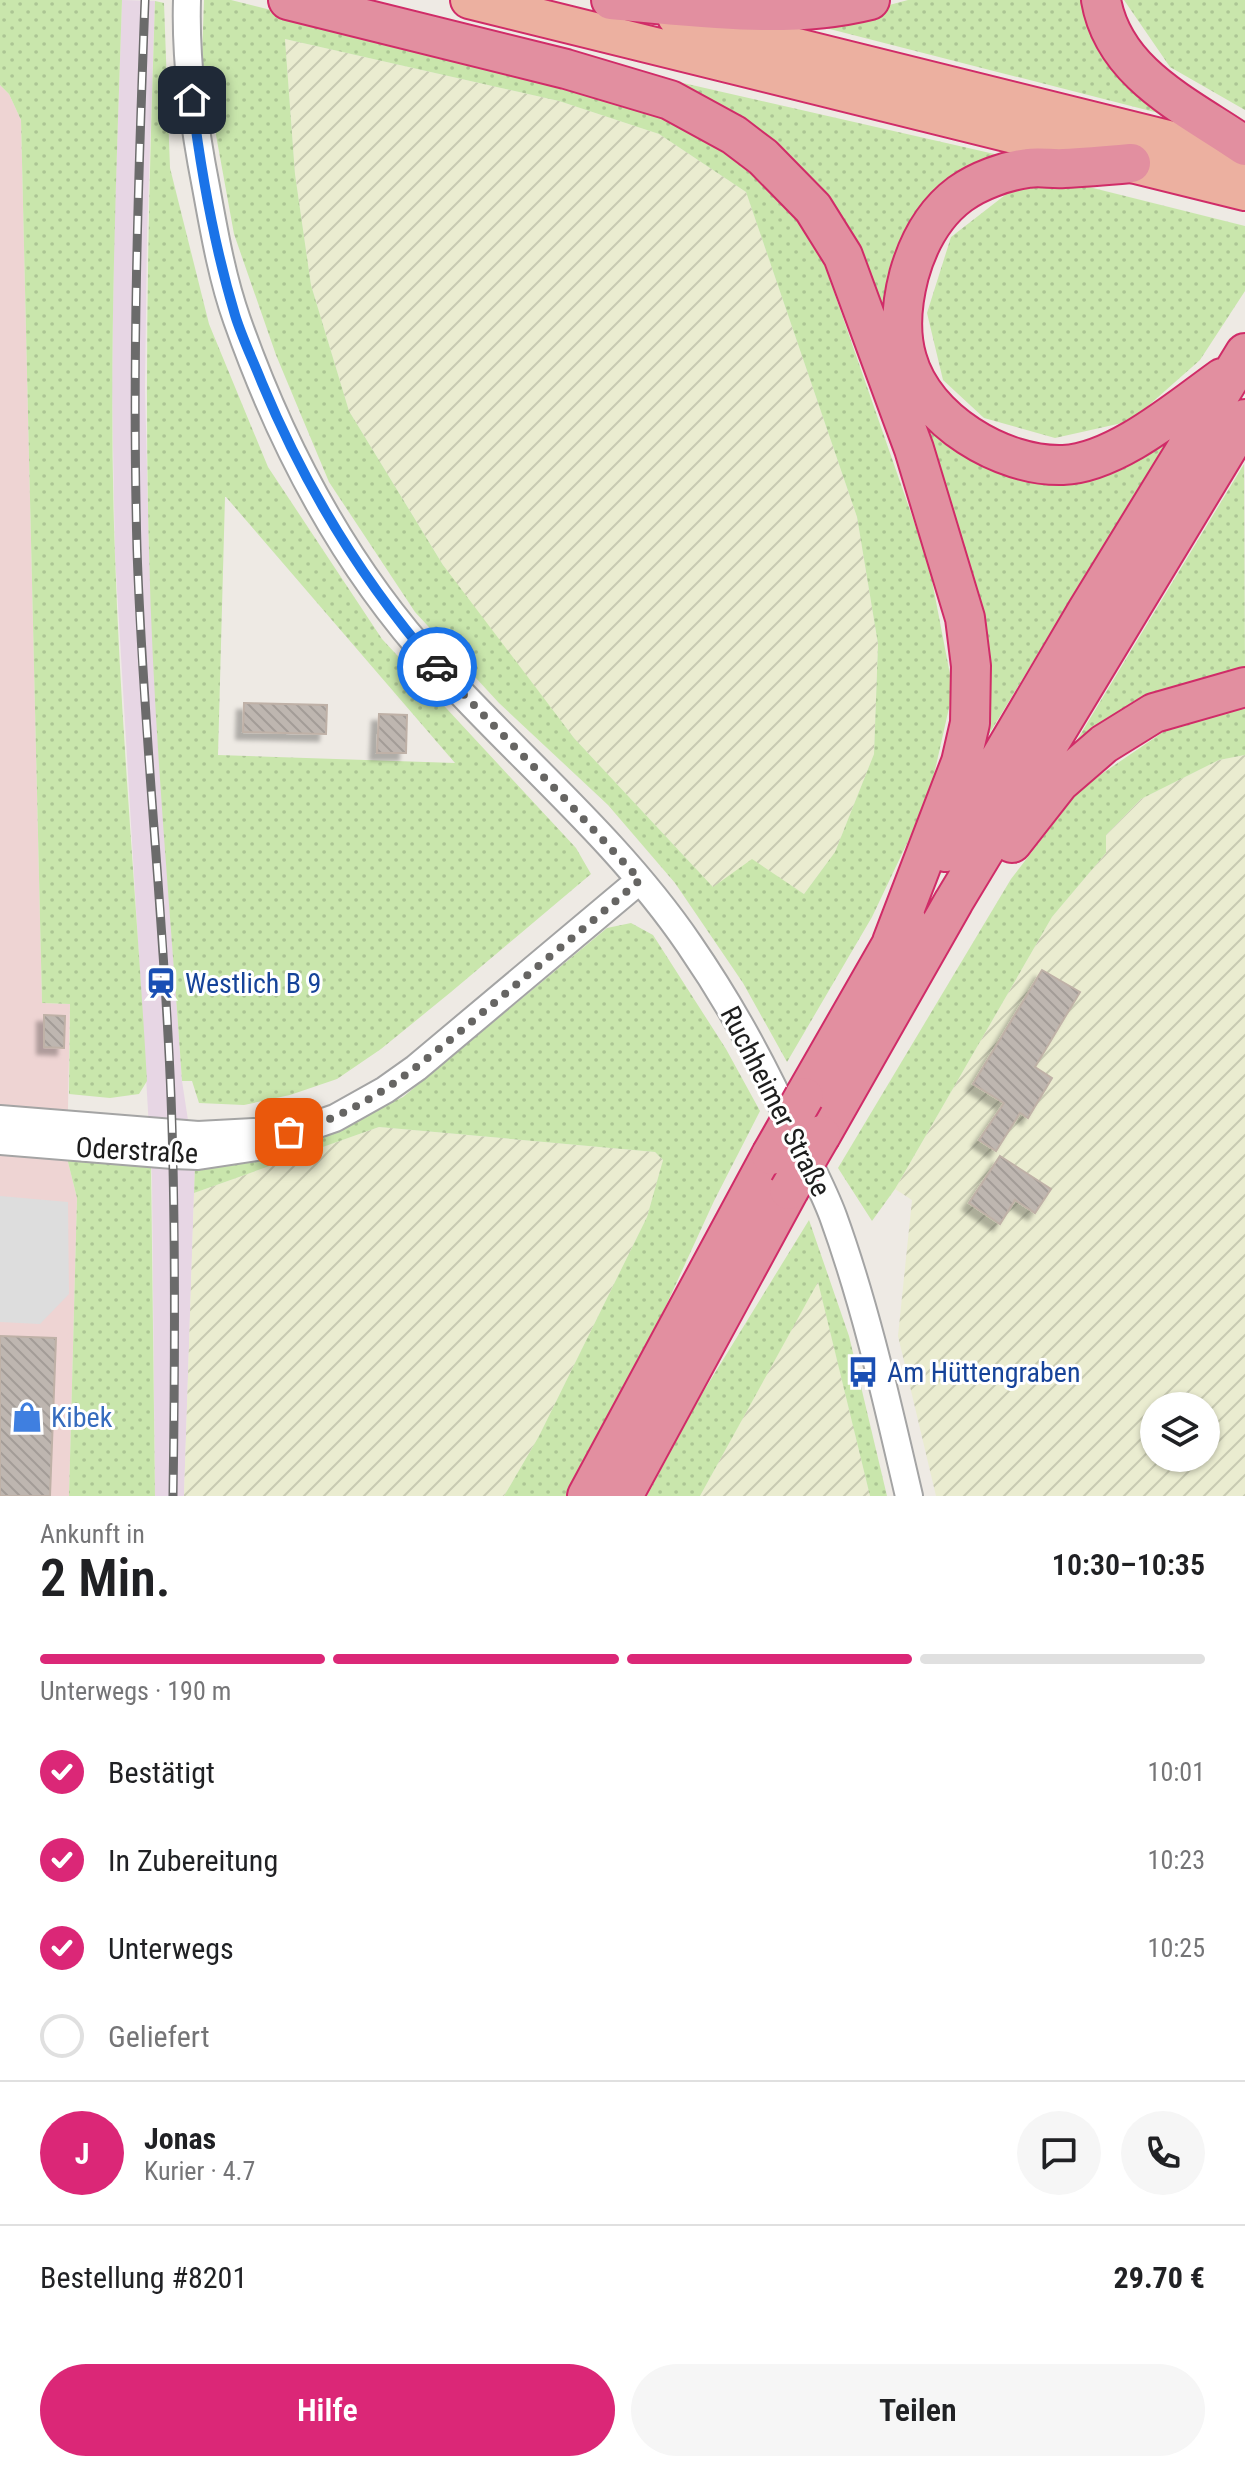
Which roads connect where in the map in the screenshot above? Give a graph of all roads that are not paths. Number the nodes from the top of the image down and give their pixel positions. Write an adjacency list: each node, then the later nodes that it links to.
1 (288, 0): 16 (highway)
2 (469, 0): 9 (highway)
3 (610, 0): 4 (highway); 8 (highway)
4 (870, 0)
5 (1101, 0): 7 (highway)
6 (187, 4): 14 (street, Ruchheimer Straße)
7 (1245, 146)
8 (1245, 158)
9 (1131, 163): 10 (highway); 11 (highway)
10 (1245, 192)
11 (1241, 360): 16 (highway)
12 (1245, 419): 15 (highway)
13 (1245, 687): 15 (highway)
14 (640, 880): 18 (street, Oderstraße); 22 (street, Ruchheimer Straße)
15 (954, 901): 21 (highway, bridge)
16 (892, 942): 20 (highway, bridge)
17 (0, 1119): 18 (street, Oderstraße)
18 (269, 1136): 19 (street, Oderstraße)
19 (0, 1141)
20 (587, 1496)
21 (623, 1496)
22 (909, 1496)

